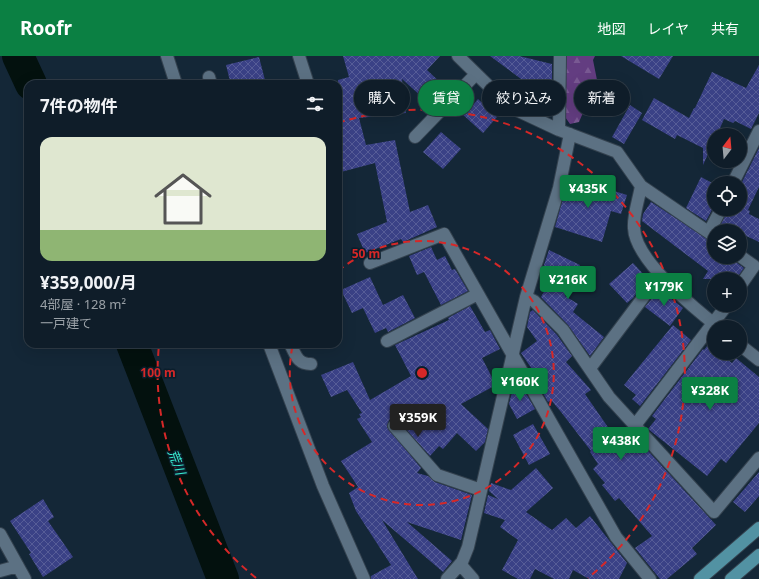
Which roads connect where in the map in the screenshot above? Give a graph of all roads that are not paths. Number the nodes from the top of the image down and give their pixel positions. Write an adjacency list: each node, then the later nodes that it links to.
1 (167, 56): 6 (street)
2 (299, 56): 7 (street)
3 (458, 56): 5 (street)
4 (560, 56): 9 (street)
5 (476, 74): 9 (street); 10 (street)
6 (175, 80)
7 (307, 80)
8 (759, 131): 11 (street)
9 (565, 132): 12 (street); 19 (street)
10 (414, 137)
11 (737, 176)
12 (641, 186): 13 (street); 16 (street)
13 (707, 231)
14 (747, 261): 17 (street)
15 (370, 263): 18 (street)
16 (660, 276): 20 (street); 29 (street)
17 (747, 276)
18 (478, 294): 22 (street); 26 (street)
19 (526, 297): 26 (street); 29 (street)
20 (709, 320)
21 (707, 337): 30 (street)
22 (387, 341)
23 (271, 348): 41 (street)
24 (292, 348): 28 (street)
25 (747, 351): 27 (street)
26 (513, 354): 33 (street); 44 (street)
27 (759, 360)
28 (311, 364)
29 (591, 367): 30 (street)
30 (636, 424): 32 (street)
31 (394, 426): 33 (street)
32 (759, 458)
33 (481, 490): 37 (street)
34 (759, 528): 45 (main road)
35 (0, 534): 38 (street)
36 (759, 555): 46 (main road)
37 (460, 564): 42 (street); 43 (street)
38 (18, 566): 39 (street); 40 (street)
39 (0, 571)
40 (25, 579)
41 (364, 579)
42 (447, 579)
43 (473, 579)
44 (650, 579)
45 (700, 579)
46 (731, 579)

